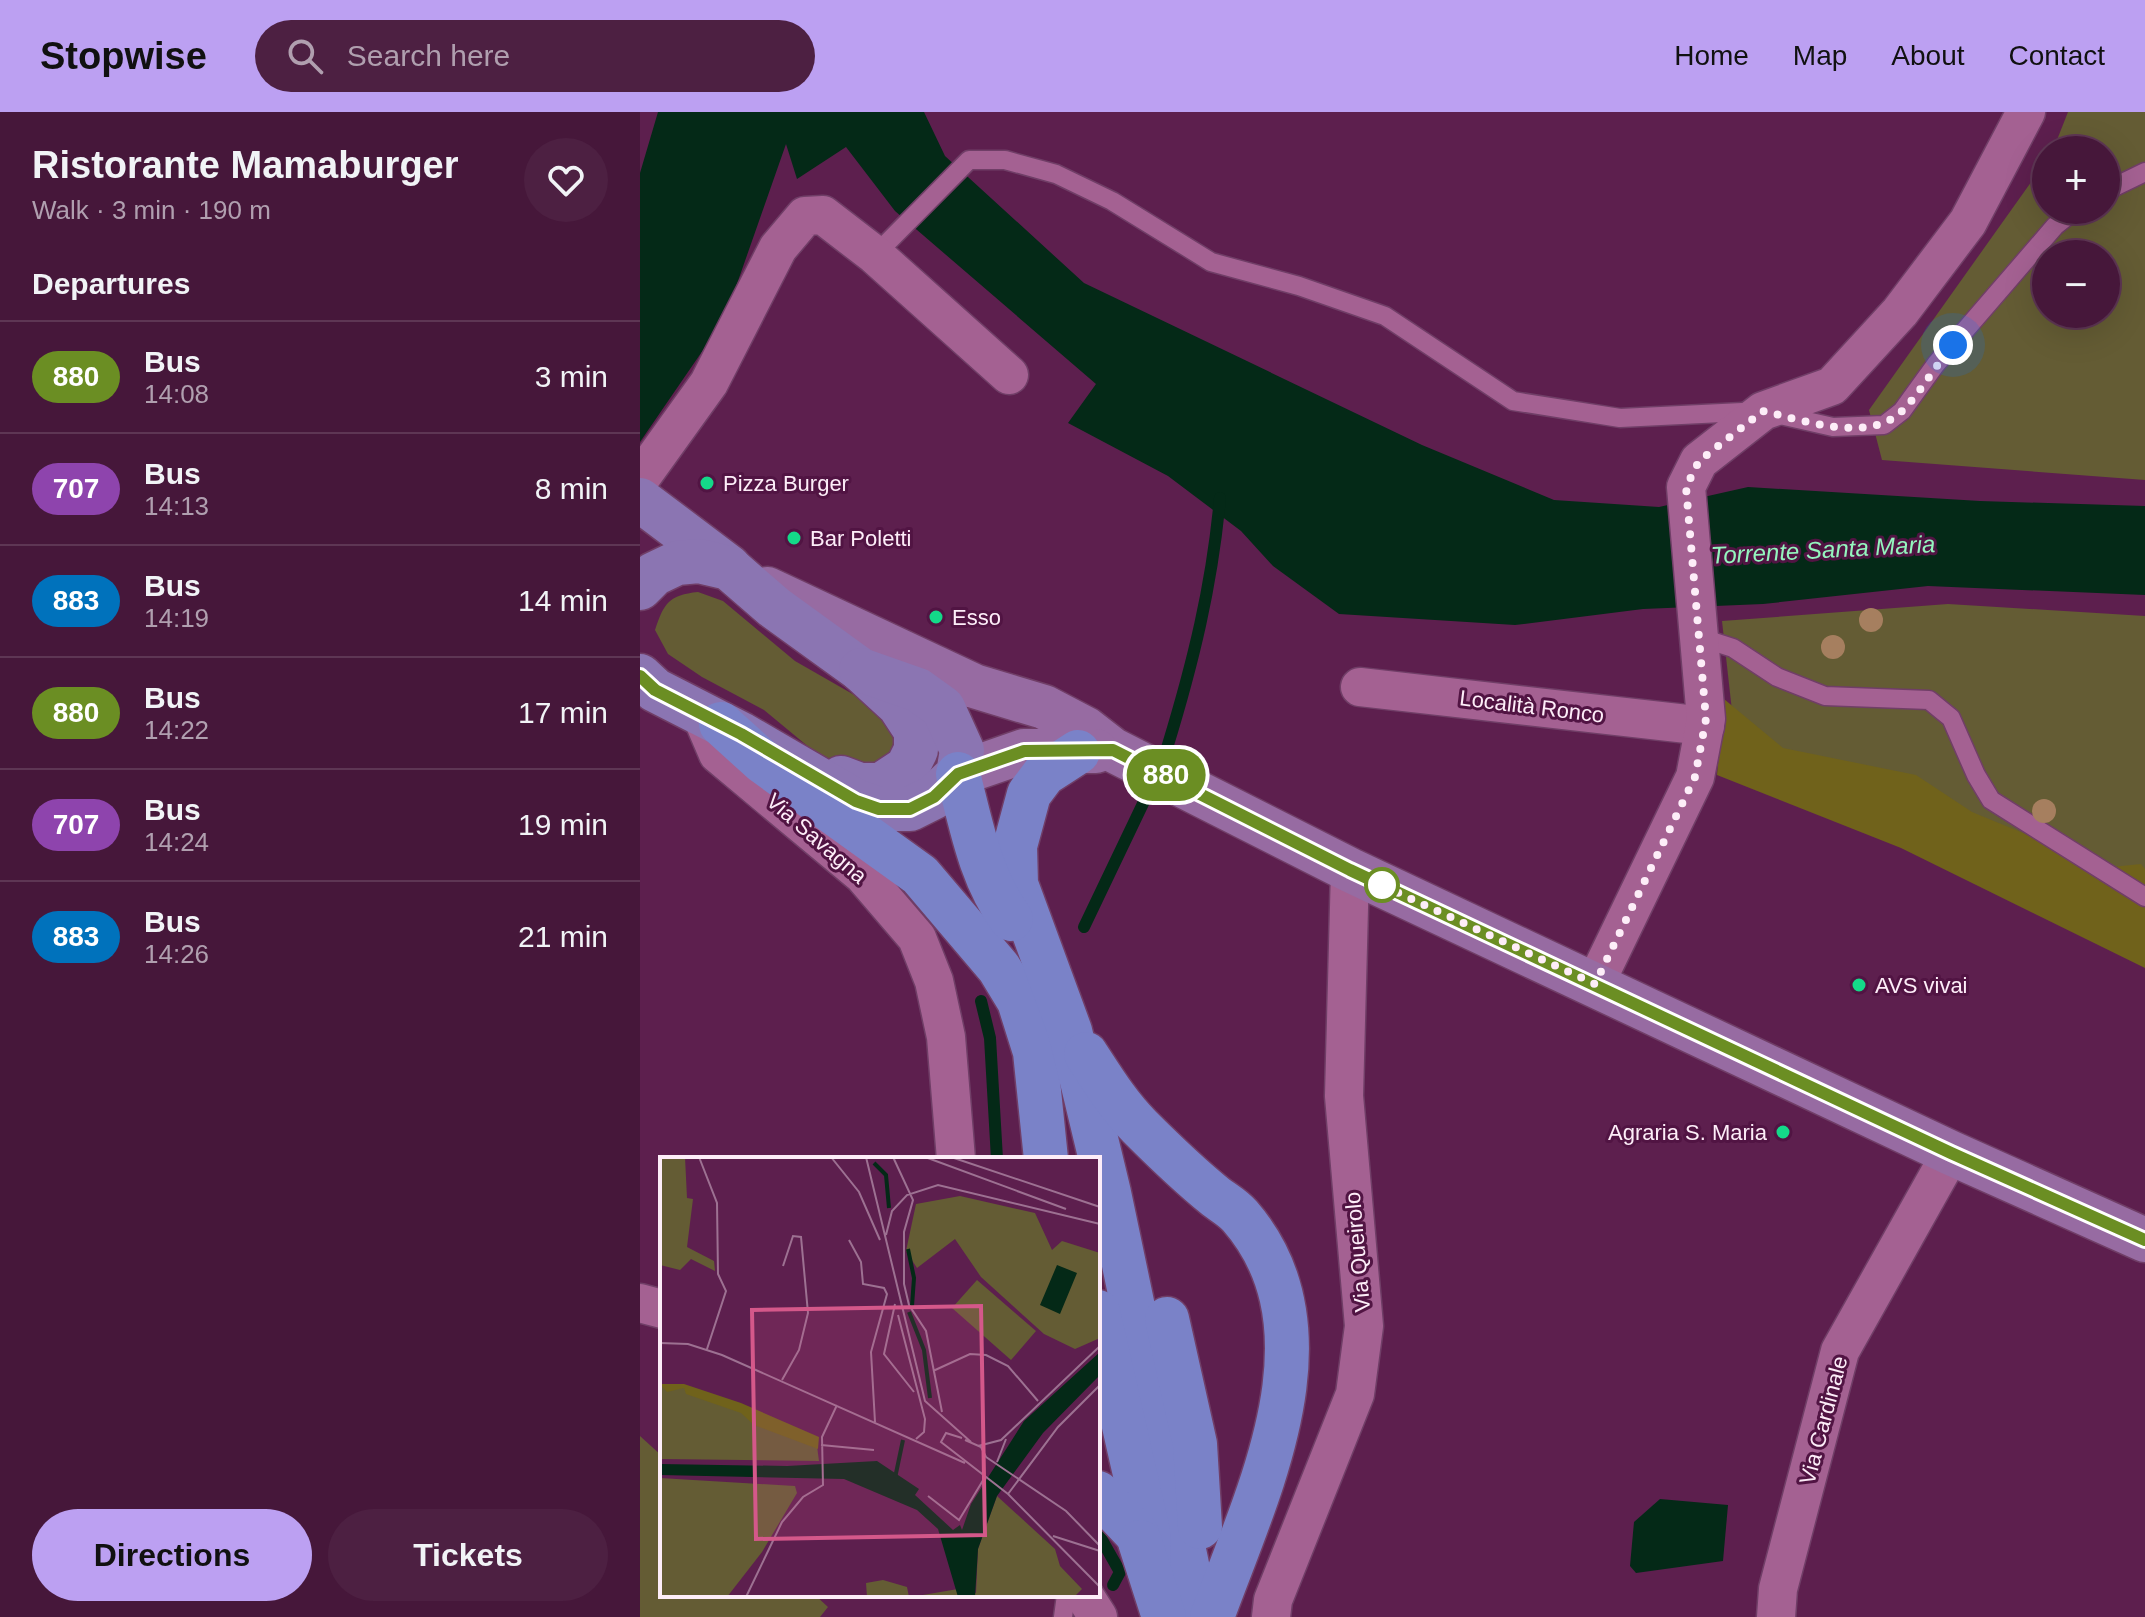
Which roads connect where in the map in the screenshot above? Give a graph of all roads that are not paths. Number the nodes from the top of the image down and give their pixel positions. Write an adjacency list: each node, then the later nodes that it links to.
1 (2026, 112): 7 (street)
2 (2145, 172): 3 (lane)
3 (2120, 184)
4 (2058, 224): 7 (lane)
5 (875, 255): 6 (street); 7 (lane); 8 (street)
6 (1009, 375)
7 (1763, 411): 12 (street)
8 (640, 479)
9 (640, 500): 10 (main road)
10 (741, 576): 11 (main road); 13 (main road); 17 (street)
11 (640, 588)
12 (1698, 633): 16 (street); 21 (lane)
13 (861, 670): 18 (main road); 19 (main road)
14 (1360, 687): 16 (street, Località Ronco)
15 (675, 703): 18 (main road); 24 (highway); 28 (street, Via Savagna)
16 (1705, 726): 23 (street)
17 (1108, 754): 19 (street); 20 (street); 22 (highway)
18 (780, 756): 19 (main road)
19 (958, 774): 22 (highway)
20 (1350, 870): 23 (street); 47 (street, Via Queirolo)
21 (2145, 897)
22 (1043, 963): 24 (highway)
23 (1595, 984): 27 (street)
24 (1049, 1031): 25 (highway); 26 (highway); 31 (highway); 32 (highway)
25 (1102, 1079): 43 (highway); 43 (highway)
26 (1041, 1110): 29 (highway); 30 (highway)
27 (1951, 1153): 34 (street); 48 (street, Via Cardinale)
28 (956, 1157)
29 (1031, 1157)
30 (1046, 1157)
31 (1070, 1157)
32 (1090, 1157)
33 (1100, 1189): 43 (highway)
34 (2145, 1240)
35 (640, 1303): 36 (street)
36 (660, 1308)
37 (1100, 1321): 40 (highway)
38 (1100, 1429): 40 (highway)
39 (1100, 1496): 40 (highway)
40 (1143, 1552): 46 (highway)
41 (1066, 1597): 44 (lane)
42 (1085, 1597): 45 (street)
43 (1207, 1615)
44 (1063, 1617)
45 (1098, 1617)
46 (1164, 1617)
47 (1271, 1617)
48 (1776, 1617)

